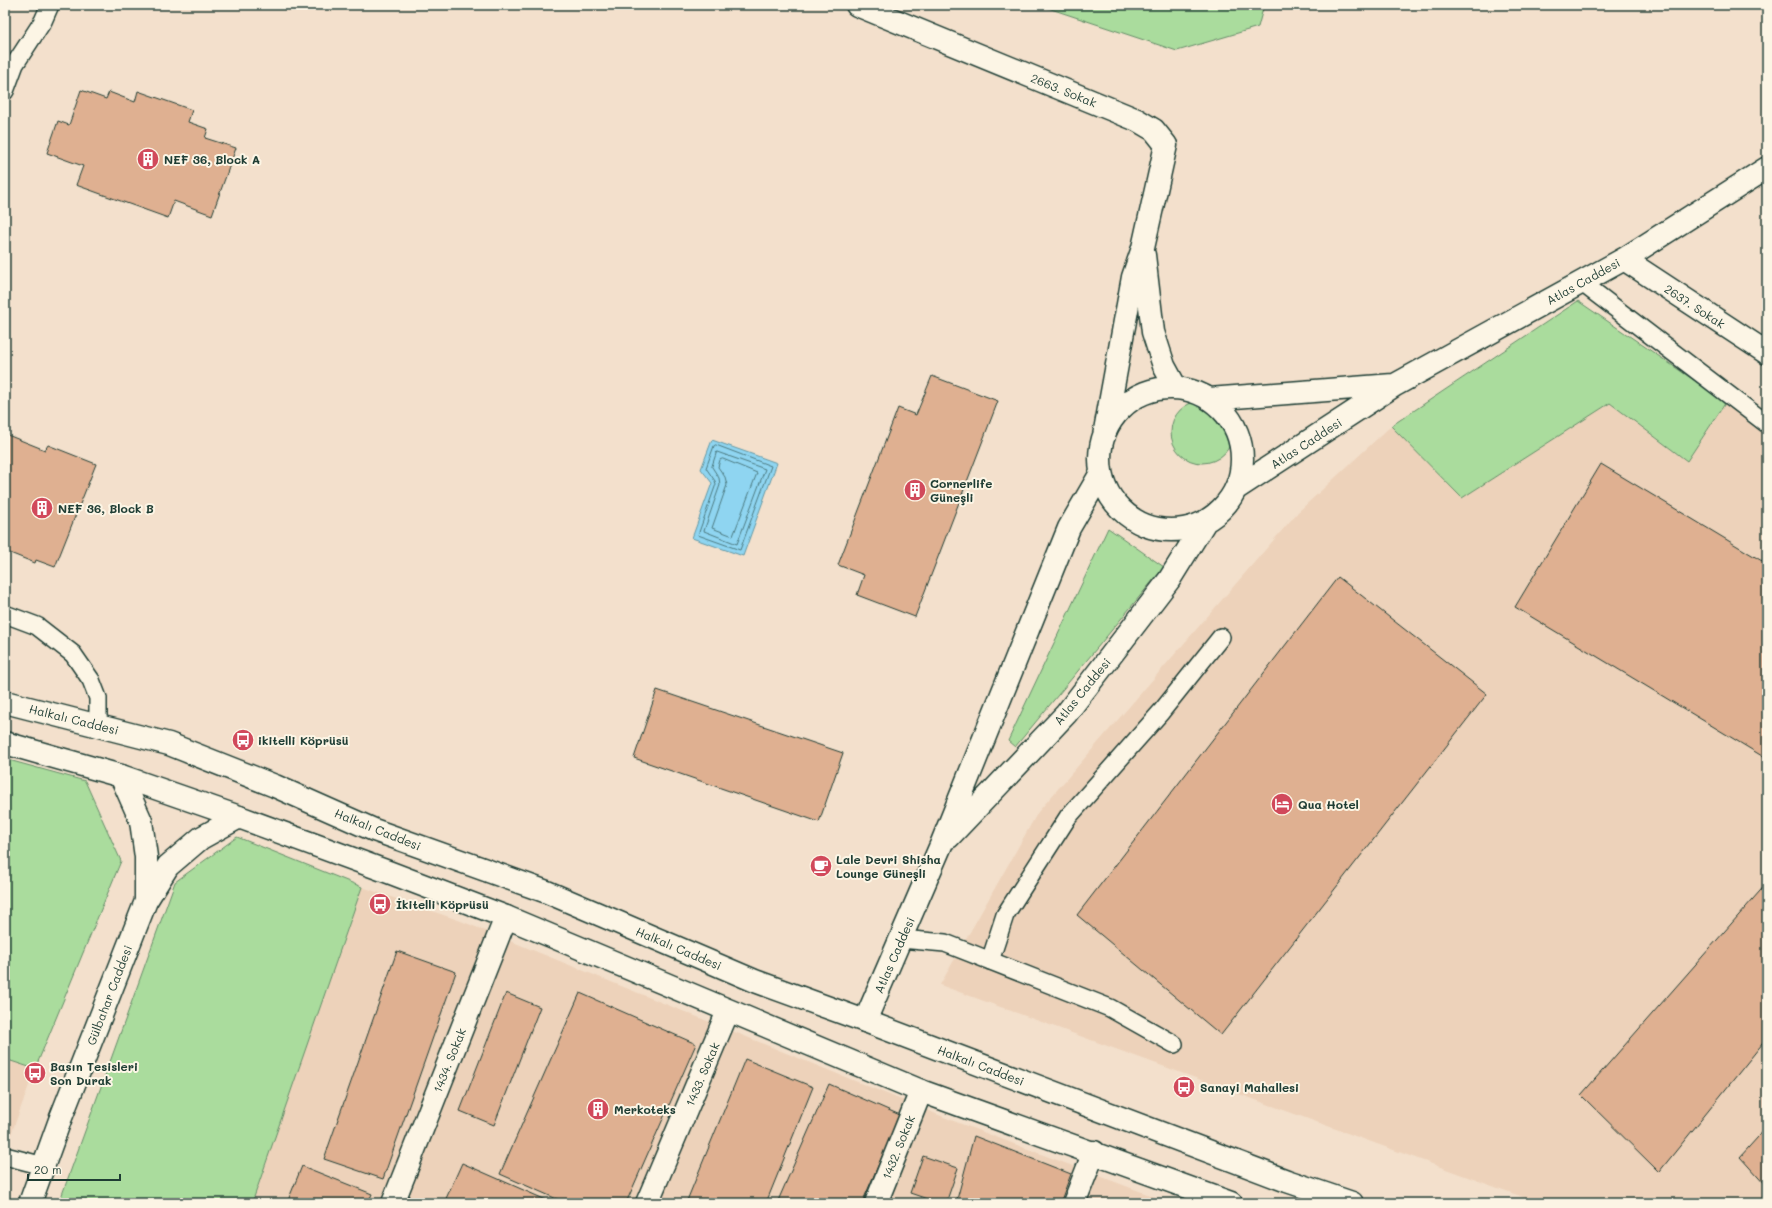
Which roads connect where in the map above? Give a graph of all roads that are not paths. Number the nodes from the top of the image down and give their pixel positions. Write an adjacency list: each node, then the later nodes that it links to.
1 (50, 5): 3 (lane)
2 (857, 5): 5 (street, 2663. Sokak)
3 (5, 91)
4 (1767, 168): 6 (street, Atlas Caddesi)
5 (1143, 248): 10 (street); 13 (street)
6 (1624, 259): 7 (street, Atlas Caddesi); 8 (street, 2637. Sokak)
7 (1581, 282): 9 (street, Atlas Caddesi); 12 (lane)
8 (1767, 353)
9 (1394, 385): 11 (street, Atlas Caddesi); 15 (street, Atlas Caddesi)
10 (1176, 388): 11 (street); 13 (street)
11 (1209, 399): 15 (street)
12 (1767, 424)
13 (1104, 436): 14 (street)
14 (1101, 473): 16 (street); 24 (street, Atlas Caddesi)
15 (1237, 488): 16 (street)
16 (1205, 522): 24 (street, Atlas Caddesi)
17 (5, 614): 20 (lane)
18 (1221, 637): 28 (lane)
19 (5, 702): 20 (street, Halkalı Caddesi)
20 (98, 726): 30 (street, Halkalı Caddesi)
21 (5, 743): 22 (street)
22 (121, 776): 23 (street); 25 (street, Gülbahar Caddesi)
23 (239, 817): 25 (street, Gülbahar Caddesi); 26 (street)
24 (941, 845): 27 (street, Atlas Caddesi)
25 (146, 901): 35 (street, Gülbahar Caddesi)
26 (506, 917): 29 (street); 37 (street, 1434. Sokak)
27 (901, 939): 28 (lane); 30 (street, Atlas Caddesi)
28 (990, 961): 31 (lane)
29 (728, 1011): 32 (street); 38 (street, 1433. Sokak)
30 (865, 1021): 42 (street, Halkalı Caddesi)
31 (1174, 1044)
32 (921, 1091): 33 (street); 39 (street, 1432. Sokak)
33 (1094, 1152): 40 (street); 41 (street)
34 (5, 1156): 35 (lane)
35 (44, 1166): 36 (street, Gülbahar Caddesi)
36 (30, 1203)
37 (392, 1203)
38 (647, 1203)
39 (876, 1203)
40 (1074, 1203)
41 (1231, 1203)
42 (1352, 1203)

